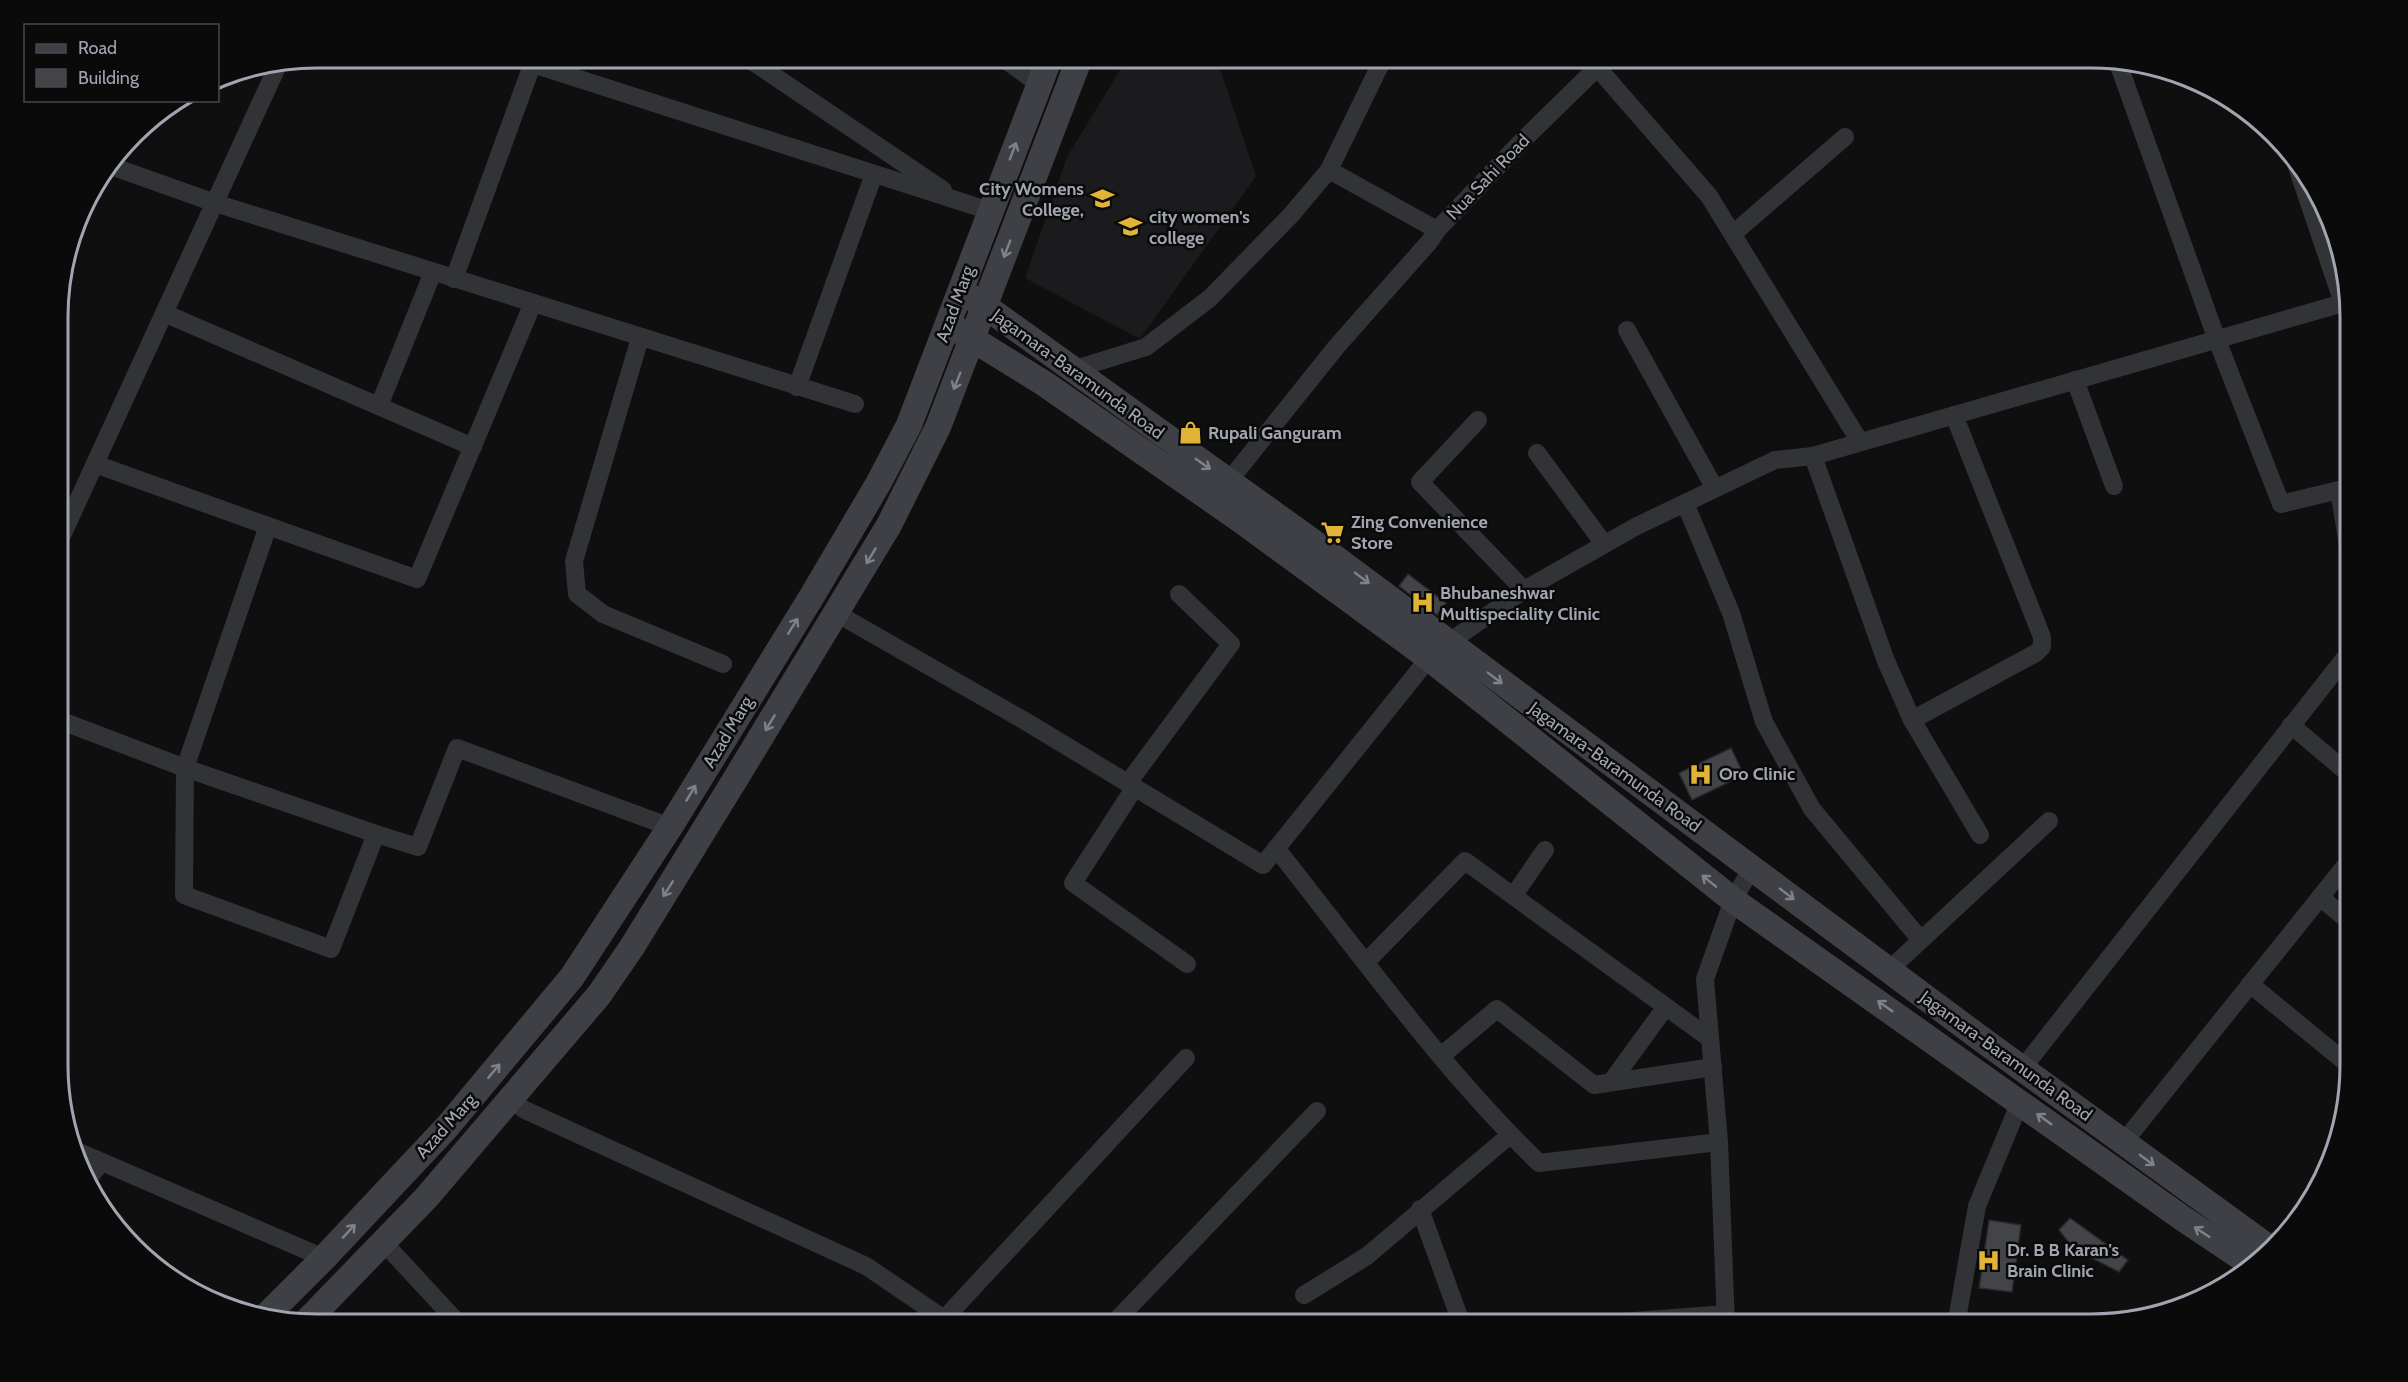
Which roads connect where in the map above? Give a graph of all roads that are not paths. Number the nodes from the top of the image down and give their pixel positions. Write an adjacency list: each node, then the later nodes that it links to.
1 (530, 68): 24 (street)
2 (557, 68): 16 (street)
3 (762, 68): 19 (street)
4 (1016, 68): 12 (street)
5 (1046, 68): 12 (street, Azad Marg)
6 (1076, 68): 29 (street, Azad Marg, one-way to 29)
7 (1379, 68): 15 (street)
8 (1597, 68): 21 (street, Nua Sahi Road)
9 (1608, 68): 22 (street)
10 (2120, 70): 35 (street)
11 (275, 71): 18 (street)
12 (1039, 84): 20 (street, Azad Marg, one-way to 12)
13 (1845, 136): 22 (street)
14 (117, 168): 18 (street)
15 (1329, 170): 21 (street, Nua Sahi Road); 36 (street)
16 (874, 174): 19 (street); 38 (street)
17 (2304, 187): 25 (street)
18 (215, 203): 23 (street); 30 (street)
19 (962, 203): 20 (street)
20 (990, 211): 26 (street, Azad Marg)
21 (1437, 230): 48 (street)
22 (1734, 233): 43 (street)
23 (433, 272): 24 (street); 40 (street)
24 (454, 279): 27 (street)
25 (2339, 290)
26 (960, 291): 29 (street, Jagamara-Baramunda Road); 31 (street, Azad Marg)
27 (532, 303): 33 (street); 44 (street)
28 (2340, 304): 35 (street)
29 (986, 307): 34 (street, Azad Marg); 36 (street, Jagamara-Baramunda Road)
30 (164, 313): 40 (street); 47 (street)
31 (948, 324): 34 (street, Jagamara-Baramunda Road); 69 (street, Azad Marg, one-way to 31)
32 (1627, 330): 50 (street)
33 (640, 338): 38 (street); 60 (street)
34 (973, 339): 58 (street, Azad Marg, one-way to 58); 59 (street, Jagamara-Baramunda Road)
35 (2217, 339): 37 (street); 51 (street)
36 (1072, 370): 48 (street, Jagamara-Baramunda Road, one-way to 48)
37 (2075, 380): 41 (street); 49 (street)
38 (797, 387): 39 (street)
39 (855, 405)
40 (379, 406): 44 (street)
41 (1954, 416): 43 (street); 62 (street)
42 (1478, 420): 56 (street)
43 (1860, 442): 46 (street)
44 (472, 447): 54 (street)
45 (1537, 453): 55 (street)
46 (1813, 456): 50 (street); 62 (street)
47 (95, 464): 53 (street); 54 (street)
48 (1228, 482): 59 (street, Jagamara-Baramunda Road, one-way to 59)
49 (2114, 486)
50 (1714, 487): 52 (street)
51 (2340, 489)
52 (1685, 503): 55 (street); 80 (street)
53 (68, 522)
54 (268, 526): 66 (street)
55 (1604, 544): 56 (street)
56 (1524, 590): 59 (street)
57 (1179, 594): 67 (street)
58 (836, 613): 67 (street); 93 (street, Azad Marg, one-way to 93)
59 (1438, 650): 72 (street); 74 (street, Jagamara-Baramunda Road, one-way to 74); 78 (street, Jagamara-Baramunda Road, one-way to 59)
60 (723, 664)
61 (2340, 664): 64 (street)
62 (1912, 720): 71 (street)
63 (68, 723): 66 (street)
64 (2291, 725): 65 (street); 91 (street)
65 (2340, 767)
66 (184, 768): 70 (street); 70 (street)
67 (1131, 785): 72 (street); 82 (street)
68 (2049, 820): 80 (street)
69 (670, 827): 70 (street); 105 (street, Azad Marg, one-way to 69)
70 (376, 834)
71 (1980, 834)
72 (1276, 848): 81 (street)
73 (1545, 850): 76 (street)
74 (1752, 868): 78 (street); 83 (street, Jagamara-Baramunda Road, one-way to 83)
75 (2340, 872): 77 (street)
76 (1514, 895): 81 (street); 85 (street)
77 (2320, 897): 79 (street); 84 (street)
78 (1733, 900): 86 (street); 94 (street, Jagamara-Baramunda Road, one-way to 78)
79 (2340, 914)
80 (1920, 939): 83 (street)
81 (1366, 962): 87 (street)
82 (1187, 964)
83 (1889, 970): 91 (street, Jagamara-Baramunda Road)
84 (2250, 984): 89 (street); 98 (street)
85 (1665, 1008): 86 (street); 92 (street)
86 (1709, 1038): 90 (street)
87 (1441, 1056): 92 (street); 96 (street)
88 (1186, 1058): 112 (street)
89 (2340, 1058)
90 (1713, 1067): 92 (street); 97 (street)
91 (2022, 1069): 98 (street, Jagamara-Baramunda Road)
92 (1611, 1082)
93 (510, 1100): 103 (street, Azad Marg); 111 (street)
94 (2020, 1102): 106 (street, Jagamara-Baramunda Road, one-way to 94); 116 (street)
95 (1317, 1111): 113 (street)
96 (1510, 1135): 97 (street); 102 (street)
97 (1719, 1142): 115 (street)
98 (2123, 1143): 104 (street, Jagamara-Baramunda Road, one-way to 104)
99 (84, 1154): 100 (street)
100 (102, 1162): 101 (street); 105 (street)
101 (92, 1173)
102 (1420, 1209): 107 (street); 114 (street)
103 (384, 1243): 109 (street, Azad Marg); 110 (street)
104 (2264, 1244)
105 (324, 1258): 108 (street, Azad Marg)
106 (2246, 1261)
107 (1304, 1295)
108 (272, 1310)
109 (314, 1314)
110 (450, 1314)
111 (938, 1314)
112 (955, 1314)
113 (1123, 1314)
114 (1458, 1314)
115 (1726, 1314)
116 (1958, 1314)

